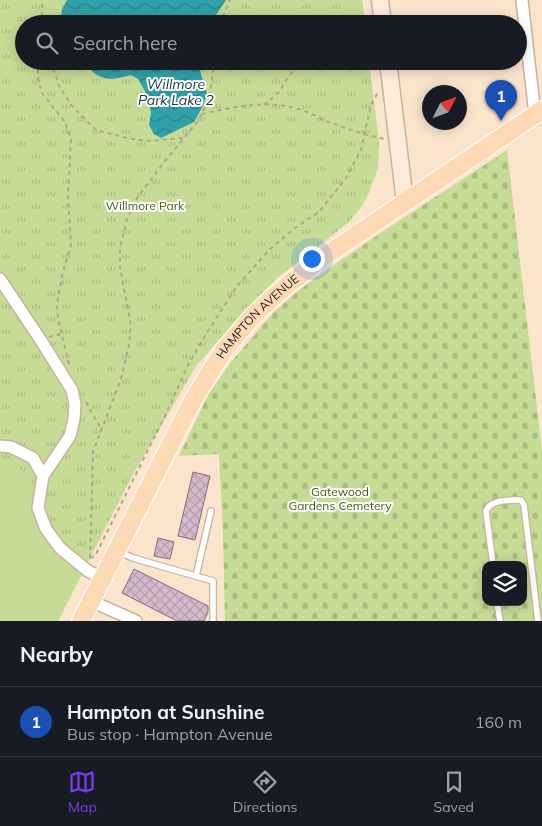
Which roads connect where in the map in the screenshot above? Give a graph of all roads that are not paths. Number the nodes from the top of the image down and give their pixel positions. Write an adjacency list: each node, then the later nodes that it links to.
1 (380, 0): 3 (main road)
2 (522, 0): 4 (street)
3 (382, 15)
4 (524, 15)
5 (527, 31): 7 (street)
6 (389, 70): 8 (main road)
7 (540, 113): 8 (main road, HAMPTON AVENUE)
8 (405, 202): 13 (main road, HAMPTON AVENUE)
9 (0, 279): 11 (street)
10 (0, 446): 11 (street)
11 (43, 476): 16 (street)
12 (211, 511): 15 (lane)
13 (117, 550): 15 (lane); 16 (main road, HAMPTON AVENUE)
14 (492, 561): 23 (lane)
15 (196, 576): 21 (lane)
16 (102, 578): 17 (main road, HAMPTON AVENUE)
17 (90, 601): 19 (main road, HAMPTON AVENUE); 20 (street)
18 (498, 606): 22 (lane)
19 (80, 621)
20 (136, 621)
21 (213, 621)
22 (500, 621)
23 (538, 621)

